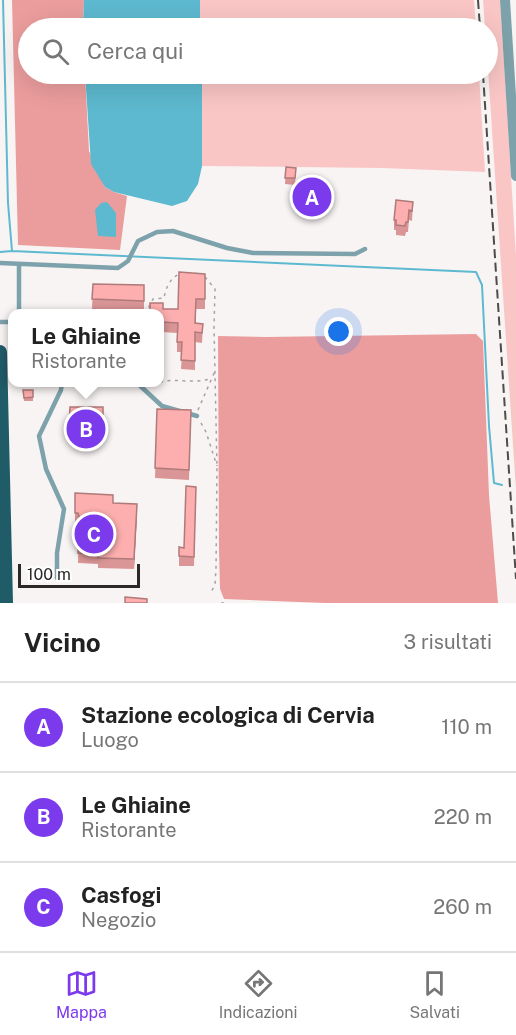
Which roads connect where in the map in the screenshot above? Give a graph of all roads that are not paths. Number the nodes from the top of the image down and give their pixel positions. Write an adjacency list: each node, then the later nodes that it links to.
1 (505, 0): 2 (street)
2 (516, 176)
3 (365, 249): 5 (lane)
4 (0, 263): 5 (lane)
5 (19, 264): 6 (lane)
6 (19, 309)
7 (0, 352): 12 (main road)
8 (61, 387): 11 (lane)
9 (141, 387): 10 (lane)
10 (197, 416)
11 (57, 578)
12 (6, 603)

